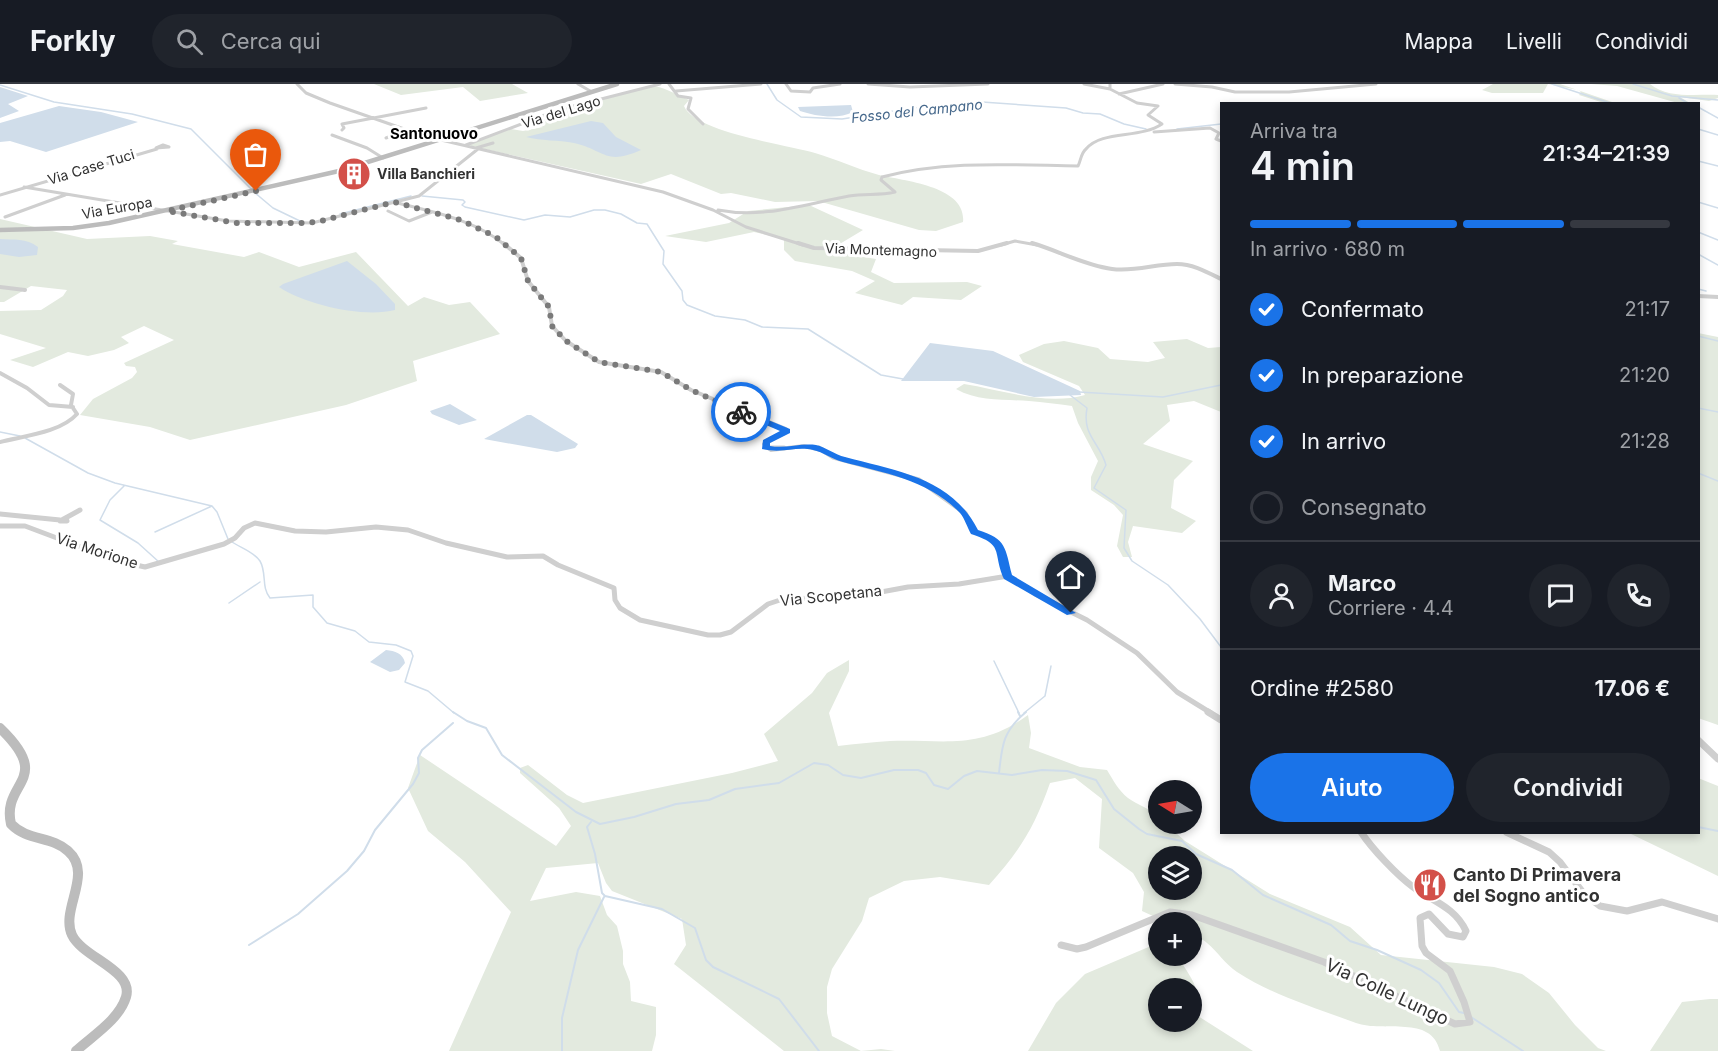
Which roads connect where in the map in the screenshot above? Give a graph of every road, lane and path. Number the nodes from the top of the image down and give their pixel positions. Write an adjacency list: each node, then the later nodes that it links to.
1 (297, 84): 21 (street, Via Montemagno)
2 (578, 84): 18 (street)
3 (617, 84): 18 (main road, Via Europa)
4 (660, 84): 31 (street, Via del Lago)
5 (669, 84): 17 (street)
6 (761, 84): 17 (street)
7 (786, 84): 8 (street)
8 (840, 84)
9 (868, 84): 10 (street)
10 (988, 84)
11 (1084, 84): 16 (street)
12 (1110, 84): 16 (street)
13 (1163, 84): 19 (street)
14 (1175, 84): 15 (street)
15 (1376, 84)
16 (1110, 89): 19 (street)
17 (676, 91): 22 (street)
18 (592, 92): 28 (main road, Via Europa)
19 (1119, 94): 25 (street)
20 (426, 108): 21 (street)
21 (372, 118): 23 (street); 24 (street, Via Montemagno)
22 (703, 124)
23 (342, 130)
24 (406, 130): 27 (street); 28 (street, Via Montemagno)
25 (1153, 132): 29 (street); 39 (street)
26 (332, 135): 34 (street)
27 (386, 138)
28 (440, 140): 31 (street, Via Montemagno); 34 (main road, Via Europa)
29 (1220, 141)
30 (493, 143): 33 (street)
31 (464, 146): 33 (street, Via Montemagno)
32 (157, 149): 35 (street, Via Case Tuci)
33 (476, 149): 38 (street); 39 (street, Via Montemagno)
34 (384, 158): 40 (main road, Via Europa)
35 (24, 187): 36 (street); 37 (street, Via Case Tuci)
36 (66, 194): 40 (street); 43 (street)
37 (0, 195)
38 (394, 202): 40 (street); 42 (street)
39 (713, 210): 45 (street, Via Montemagno)
40 (167, 211): 44 (main road, Via Europa)
41 (388, 211): 42 (street)
42 (432, 212): 60 (street)
43 (4, 217)
44 (0, 230)
45 (1220, 279)
46 (0, 287): 47 (street)
47 (25, 290)
48 (1700, 296): 49 (street)
49 (1718, 297)
50 (0, 373): 52 (street)
51 (60, 385): 52 (street)
52 (73, 407): 53 (street)
53 (0, 442)
54 (80, 510): 56 (street)
55 (0, 514): 56 (street)
56 (9, 514): 57 (street)
57 (18, 525): 58 (street, Via Morione); 59 (street, Via Morione)
58 (0, 526)
59 (229, 542): 60 (street, Via Scopetana)
60 (1008, 576): 61 (street)
61 (1220, 719)
62 (0, 728): 69 (main road)
63 (1700, 742): 64 (street)
64 (1718, 759)
65 (1362, 834): 68 (street, Via Colle Lungo)
66 (1510, 834): 67 (street)
67 (1718, 919)
68 (1061, 945)
69 (76, 1051)

